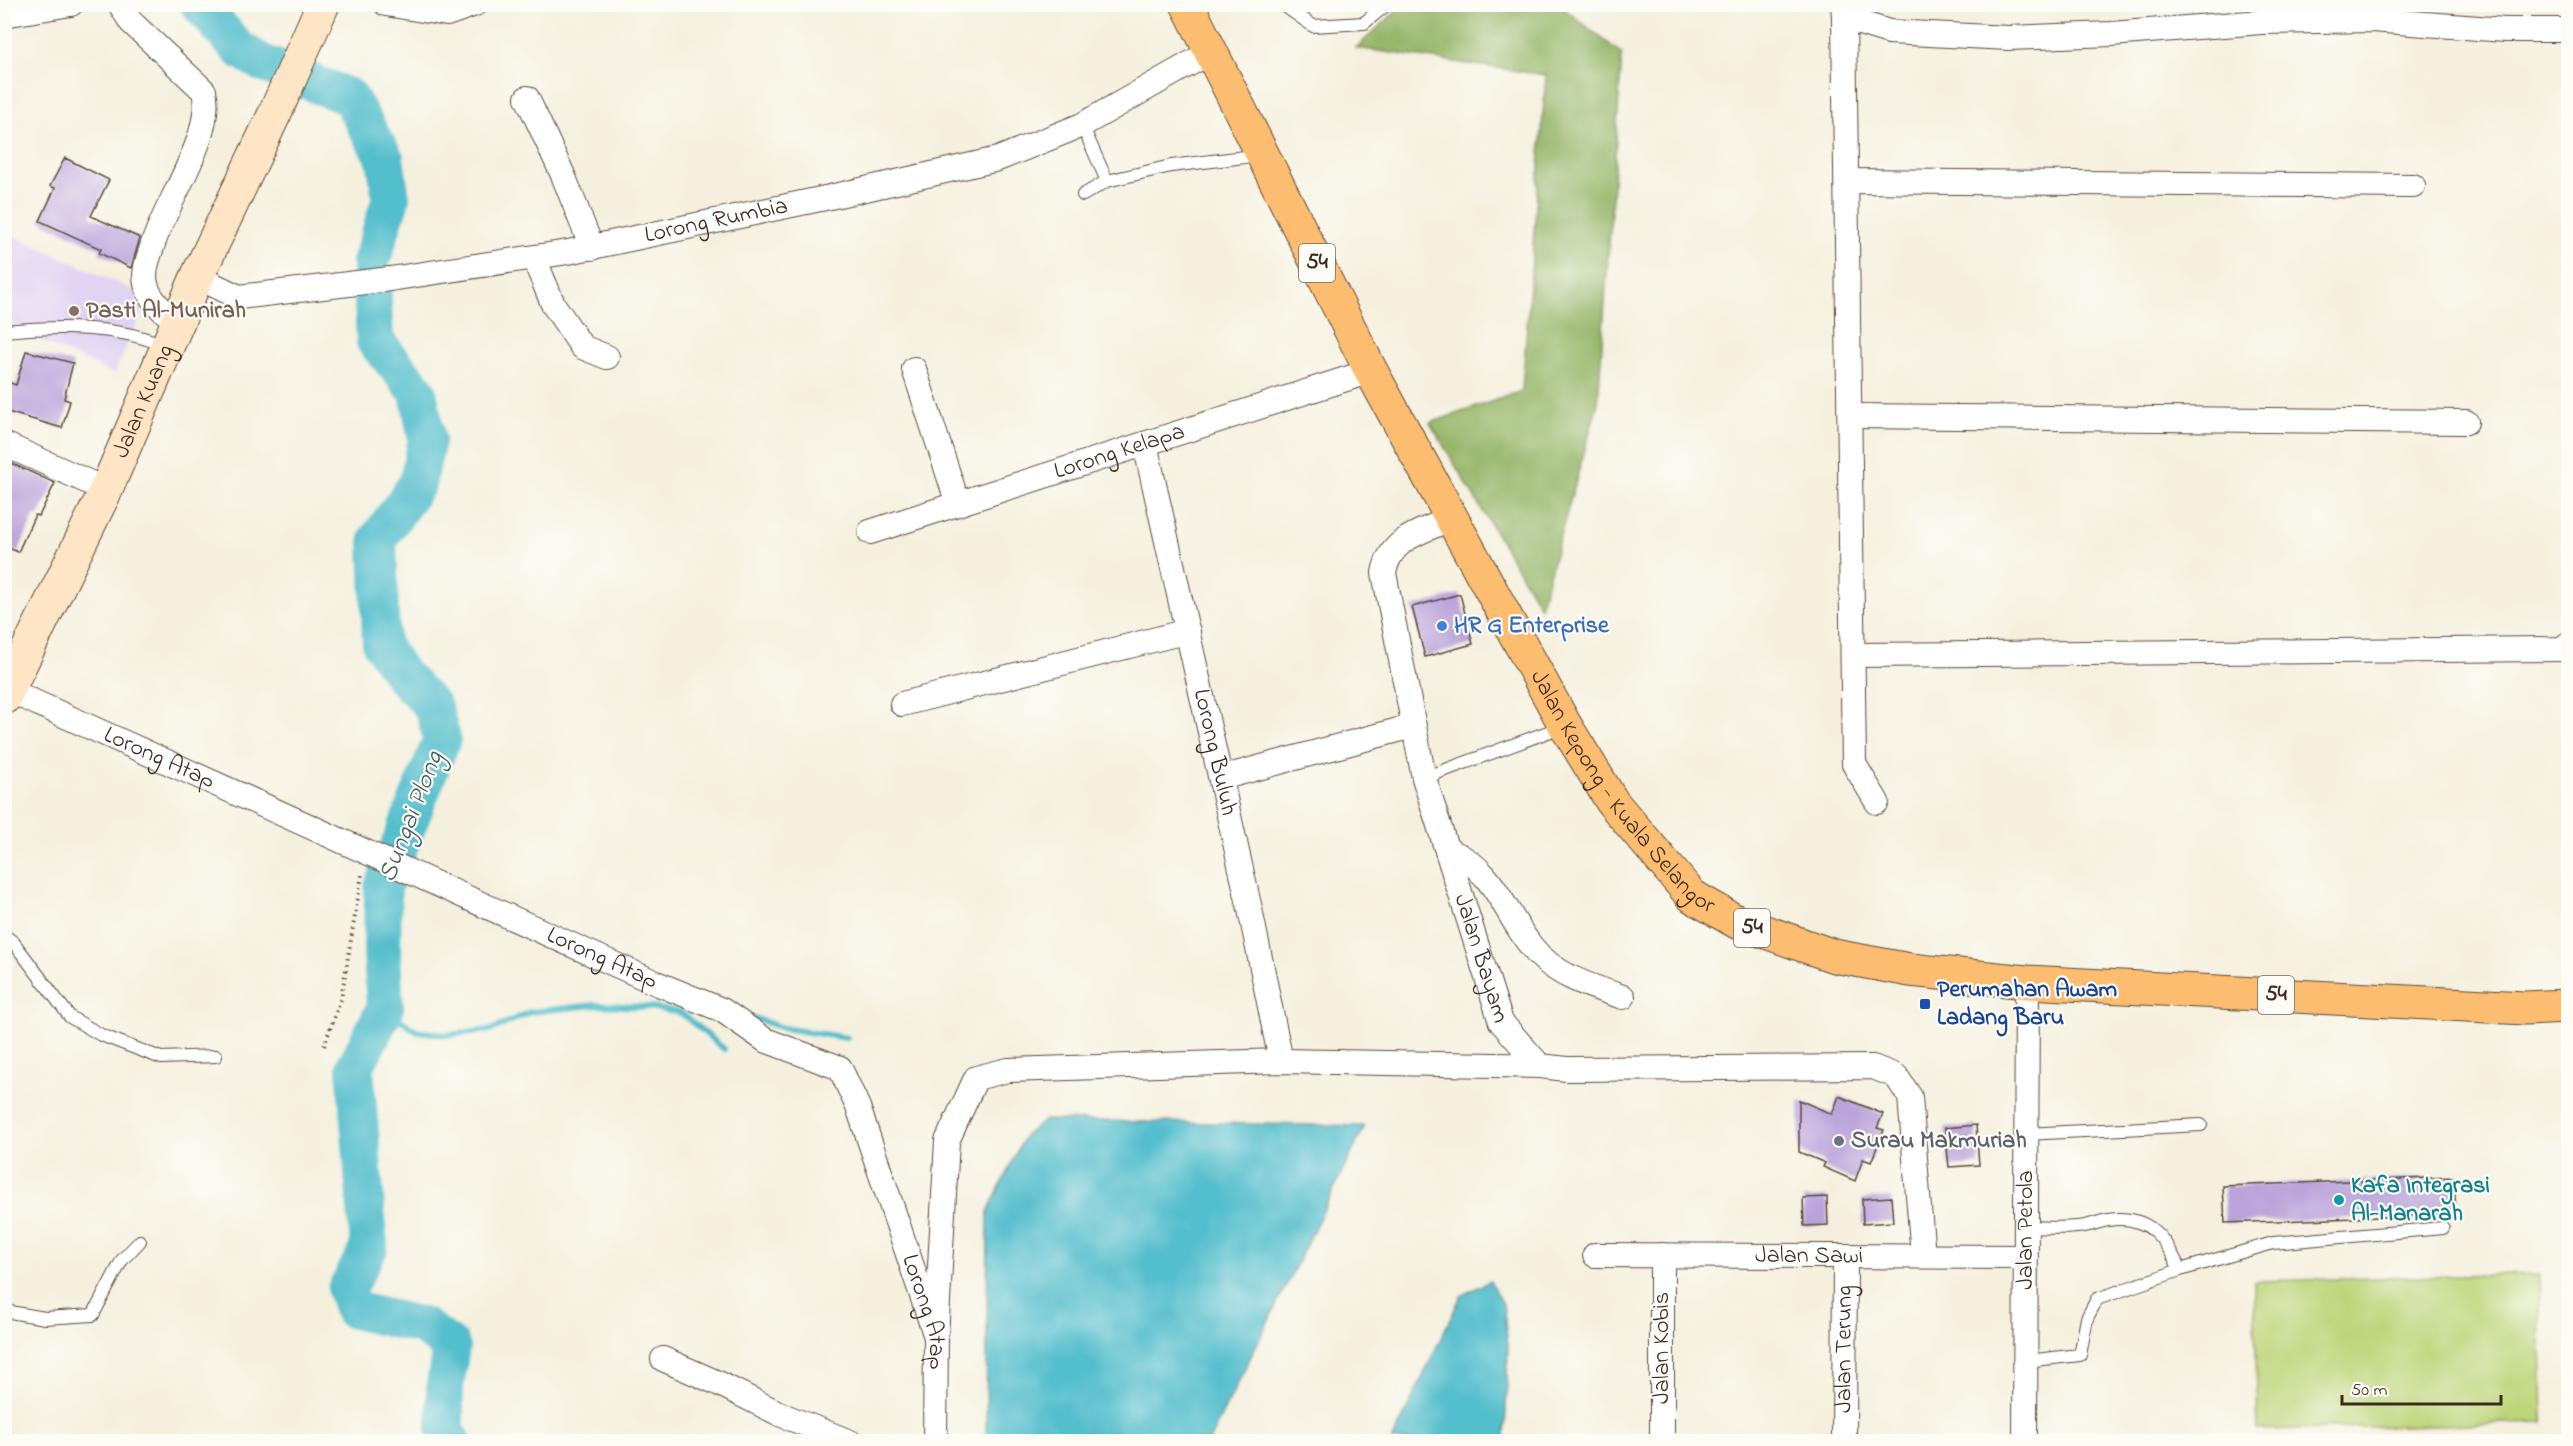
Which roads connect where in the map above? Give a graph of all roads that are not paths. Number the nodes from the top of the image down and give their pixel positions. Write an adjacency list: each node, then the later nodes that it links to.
1 (71, 4): 10 (street)
2 (120, 4): 24 (street)
3 (323, 4): 22 (main road, Jalan Kuang)
4 (386, 4): 5 (street)
5 (475, 4)
6 (1187, 4): 12 (highway, Jalan Kepong - Kuala Selangor / 54)
7 (1282, 4): 8 (lane)
8 (1387, 4)
9 (1844, 11): 11 (street); 16 (street)
10 (4, 15)
11 (2568, 30)
12 (1212, 51): 14 (street, Lorong Rumbia); 15 (highway, Jalan Kepong - Kuala Selangor / 54)
13 (526, 98): 20 (street)
14 (1082, 125): 17 (lane); 20 (street, Lorong Rumbia)
15 (1263, 154): 17 (lane); 27 (highway, Jalan Kepong - Kuala Selangor / 54)
16 (1846, 181): 18 (street); 28 (street)
17 (1107, 182): 19 (lane)
18 (2413, 186)
19 (1083, 195)
20 (592, 248): 21 (street, Lorong Rumbia)
21 (534, 258): 22 (street, Lorong Rumbia); 25 (street)
22 (197, 277): 24 (main road, Jalan Kuang)
23 (4, 330): 24 (lane)
24 (173, 334): 32 (main road, Jalan Kuang)
25 (607, 357)
26 (914, 369): 33 (street)
27 (1371, 371): 31 (street, Lorong Kelapa); 34 (highway, Jalan Kepong - Kuala Selangor / 54)
28 (1850, 416): 29 (street); 38 (street)
29 (2466, 422)
30 (4, 444): 32 (street)
31 (1145, 444): 33 (street, Lorong Kelapa); 36 (street, Lorong Buluh)
32 (106, 490): 39 (main road, Jalan Kuang)
33 (958, 504): 35 (street, Lorong Kelapa)
34 (1450, 519): 41 (highway, Jalan Kepong - Kuala Selangor / 54); 42 (street, Jalan Bayam)
35 (870, 532)
36 (1188, 631): 40 (street); 43 (street, Lorong Buluh)
37 (2568, 644): 38 (street)
38 (1854, 655): 45 (street)
39 (6, 694): 68 (street, Lorong Atap)
40 (902, 704)
41 (1565, 725): 44 (lane); 48 (highway, Jalan Kepong - Kuala Selangor / 54)
42 (1413, 726): 43 (street); 44 (street, Jalan Bayam)
43 (1221, 778): 54 (street, Lorong Buluh)
44 (1424, 778): 46 (street, Jalan Bayam)
45 (1877, 802)
46 (1448, 850): 49 (street); 55 (street, Jalan Bayam)
47 (4, 935): 53 (lane)
48 (2027, 982): 52 (highway, Jalan Kepong - Kuala Selangor / 54); 57 (street, Jalan Petola)
49 (1623, 997)
50 (2568, 1001): 52 (highway, Jalan Kepong - Kuala Selangor / 54)
51 (2568, 1006): 52 (highway, Jalan Kepong - Kuala Selangor / 54)
52 (2525, 1008)
53 (216, 1056)
54 (1281, 1061): 55 (street); 68 (street)
55 (1540, 1066): 64 (street)
56 (2201, 1125): 57 (lane)
57 (2026, 1134): 58 (street, Jalan Petola)
58 (2025, 1227): 65 (street, Jalan Petola); 66 (lane)
59 (2443, 1228): 66 (lane)
60 (140, 1241): 67 (lane)
61 (1595, 1255): 62 (street, Jalan Sawi)
62 (1662, 1255): 63 (street, Jalan Sawi); 73 (street, Jalan Kobis)
63 (1845, 1256): 64 (street, Jalan Sawi); 74 (street, Jalan Terung)
64 (1923, 1256): 65 (street, Jalan Sawi)
65 (2025, 1257): 70 (street, Jalan Petola)
66 (2180, 1270): 70 (lane)
67 (4, 1311)
68 (936, 1337): 72 (street, Lorong Atap)
69 (663, 1359): 71 (street)
70 (2025, 1361): 75 (street, Jalan Petola)
71 (850, 1442)
72 (935, 1442)
73 (1662, 1442)
74 (1844, 1442)
75 (2025, 1442)

